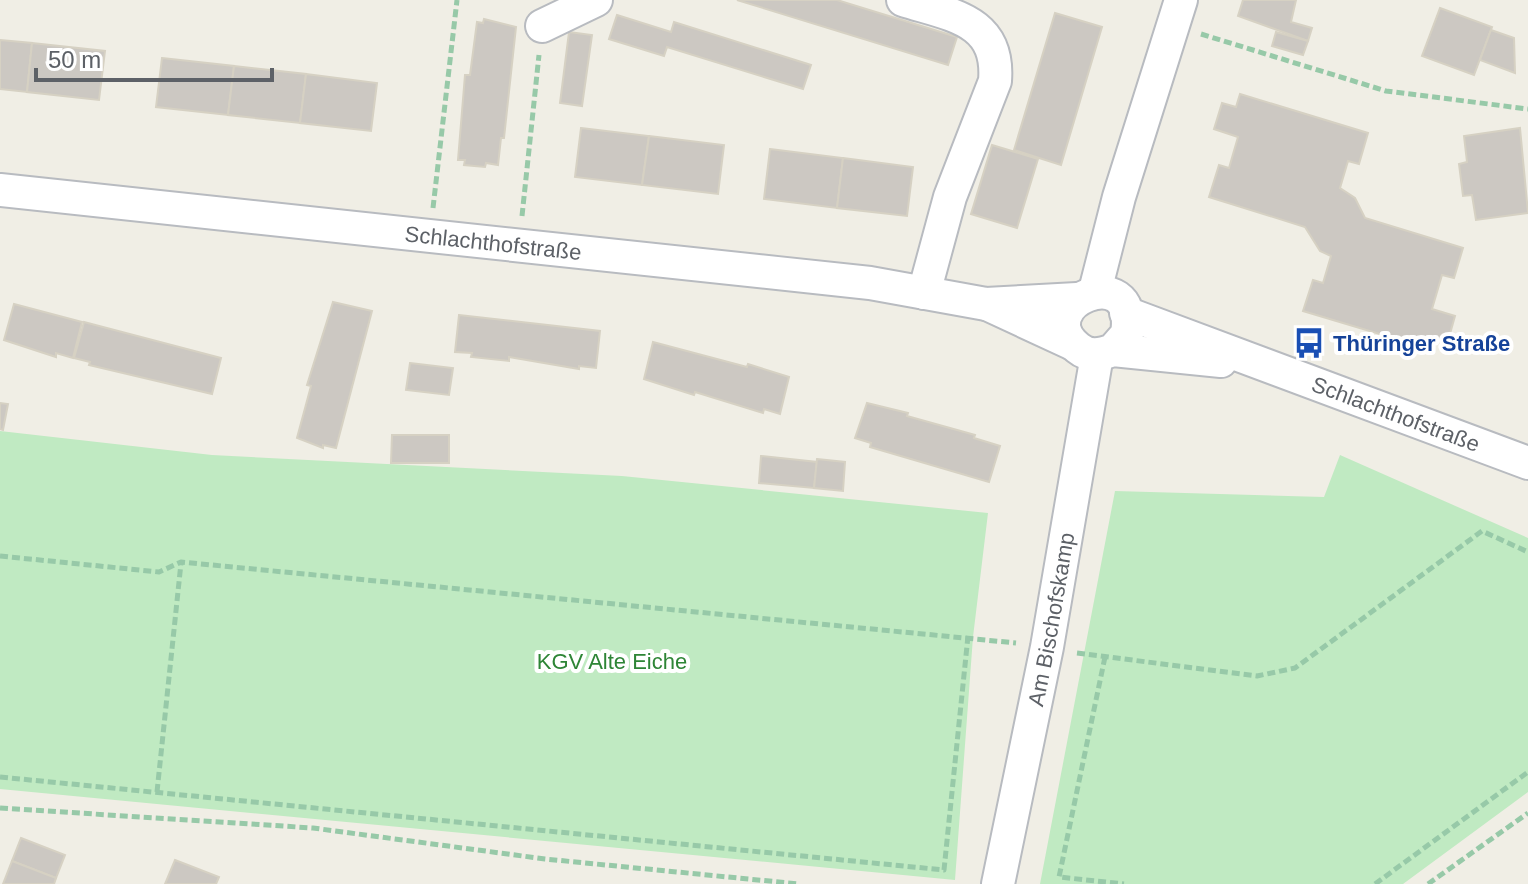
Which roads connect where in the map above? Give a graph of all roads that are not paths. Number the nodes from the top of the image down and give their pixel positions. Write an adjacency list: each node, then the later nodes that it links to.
1 (596, 0): 4 (street)
2 (903, 0): 6 (street)
3 (1178, 13): 7 (street)
4 (542, 26)
5 (0, 190): 6 (street, Schlachthofstraße)
6 (924, 293): 8 (street, Schlachthofstraße)
7 (1086, 295): 8 (street, Schlachthofstraße); 9 (street); 10 (street)
8 (986, 304): 10 (street, Schlachthofstraße)
9 (1126, 313): 10 (street); 11 (street, Schlachthofstraße)
10 (1094, 350): 11 (street, Schlachthofstraße); 13 (street, Am Bischofskamp)
11 (1264, 366): 12 (street, Schlachthofstraße)
12 (1528, 463)
13 (998, 884)

